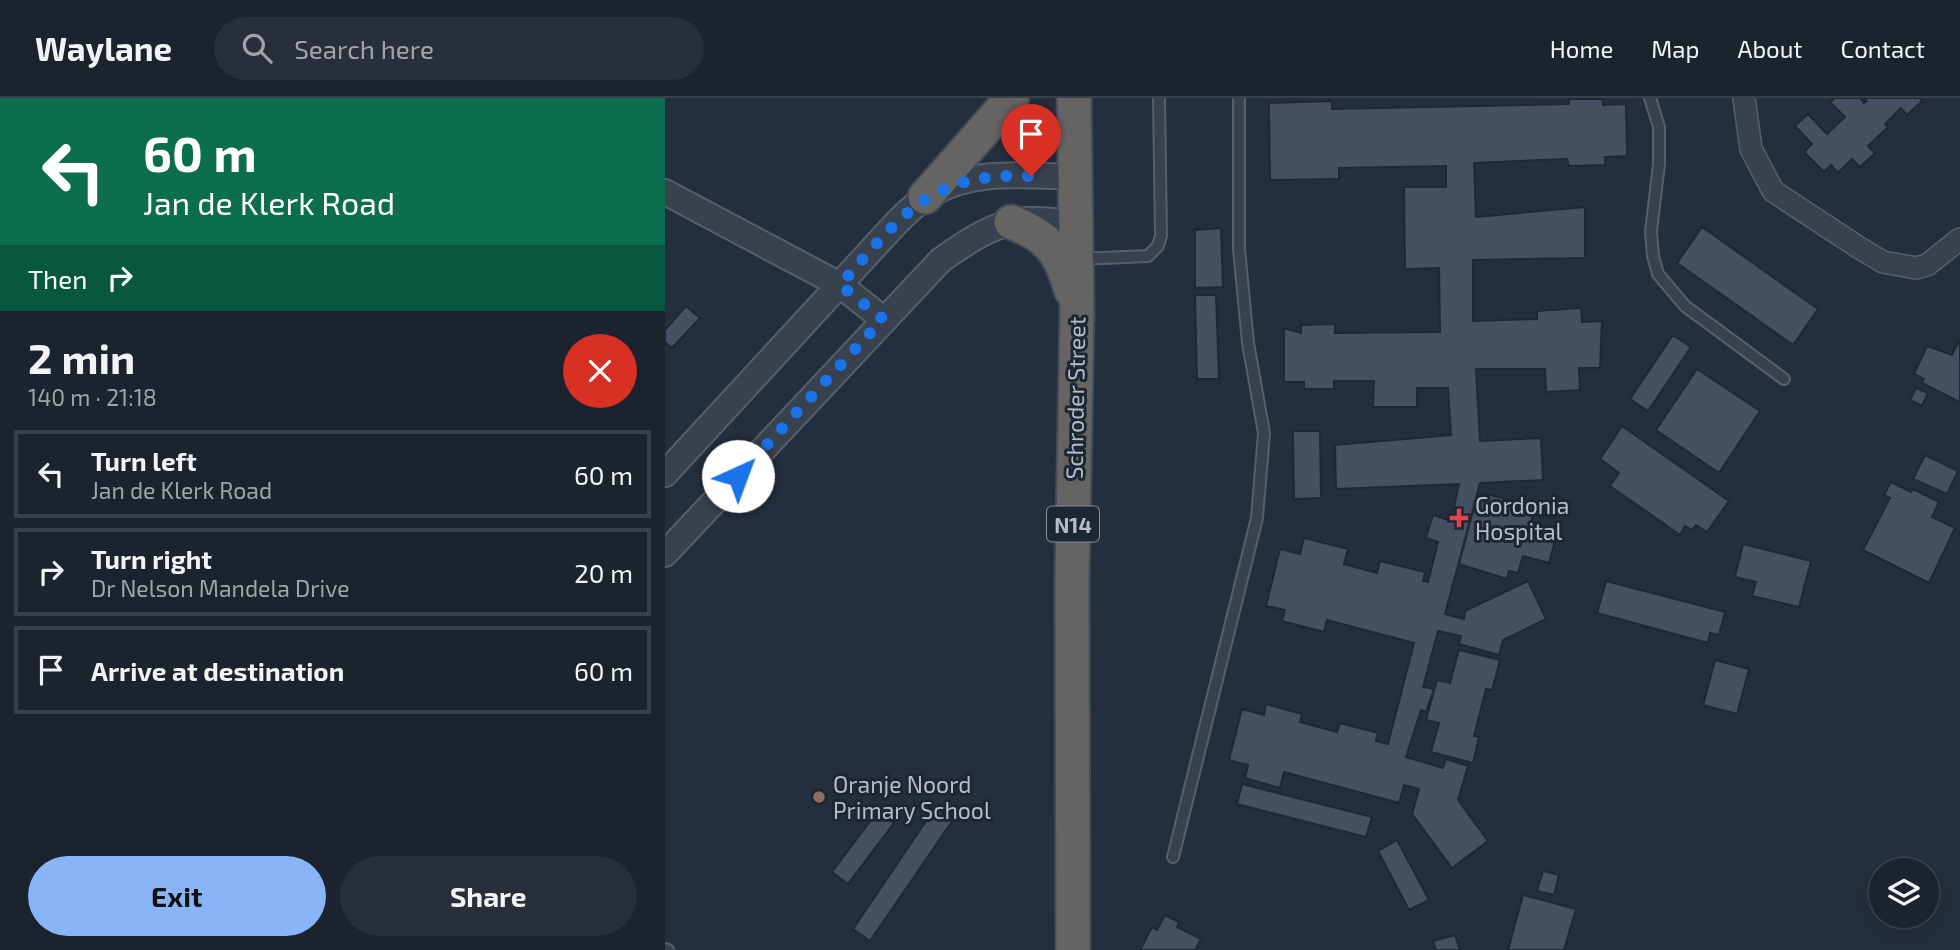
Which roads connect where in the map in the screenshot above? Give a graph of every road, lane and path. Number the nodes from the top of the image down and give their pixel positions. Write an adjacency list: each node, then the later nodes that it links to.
1 (1013, 98): 9 (highway)
2 (1075, 98): 7 (highway, Schroder Street / N14)
3 (1160, 98): 13 (lane)
4 (1239, 98): 20 (lane)
5 (1650, 98): 17 (lane)
6 (1744, 98): 12 (street)
7 (1077, 177): 9 (street); 11 (highway, Schroder Street / N14)
8 (665, 192): 14 (street)
9 (925, 197): 14 (street)
10 (1011, 222): 11 (street); 15 (highway); 16 (street)
11 (1077, 223): 13 (highway, Schroder Street / N14)
12 (1960, 239)
13 (1077, 259): 15 (highway, Schroder Street / N14)
14 (840, 285): 16 (street); 18 (street)
15 (1077, 312): 21 (highway, Schroder Street / N14)
16 (883, 319): 19 (street)
17 (1784, 379)
18 (665, 474)
19 (665, 554)
20 (1174, 857)
21 (1073, 950)

